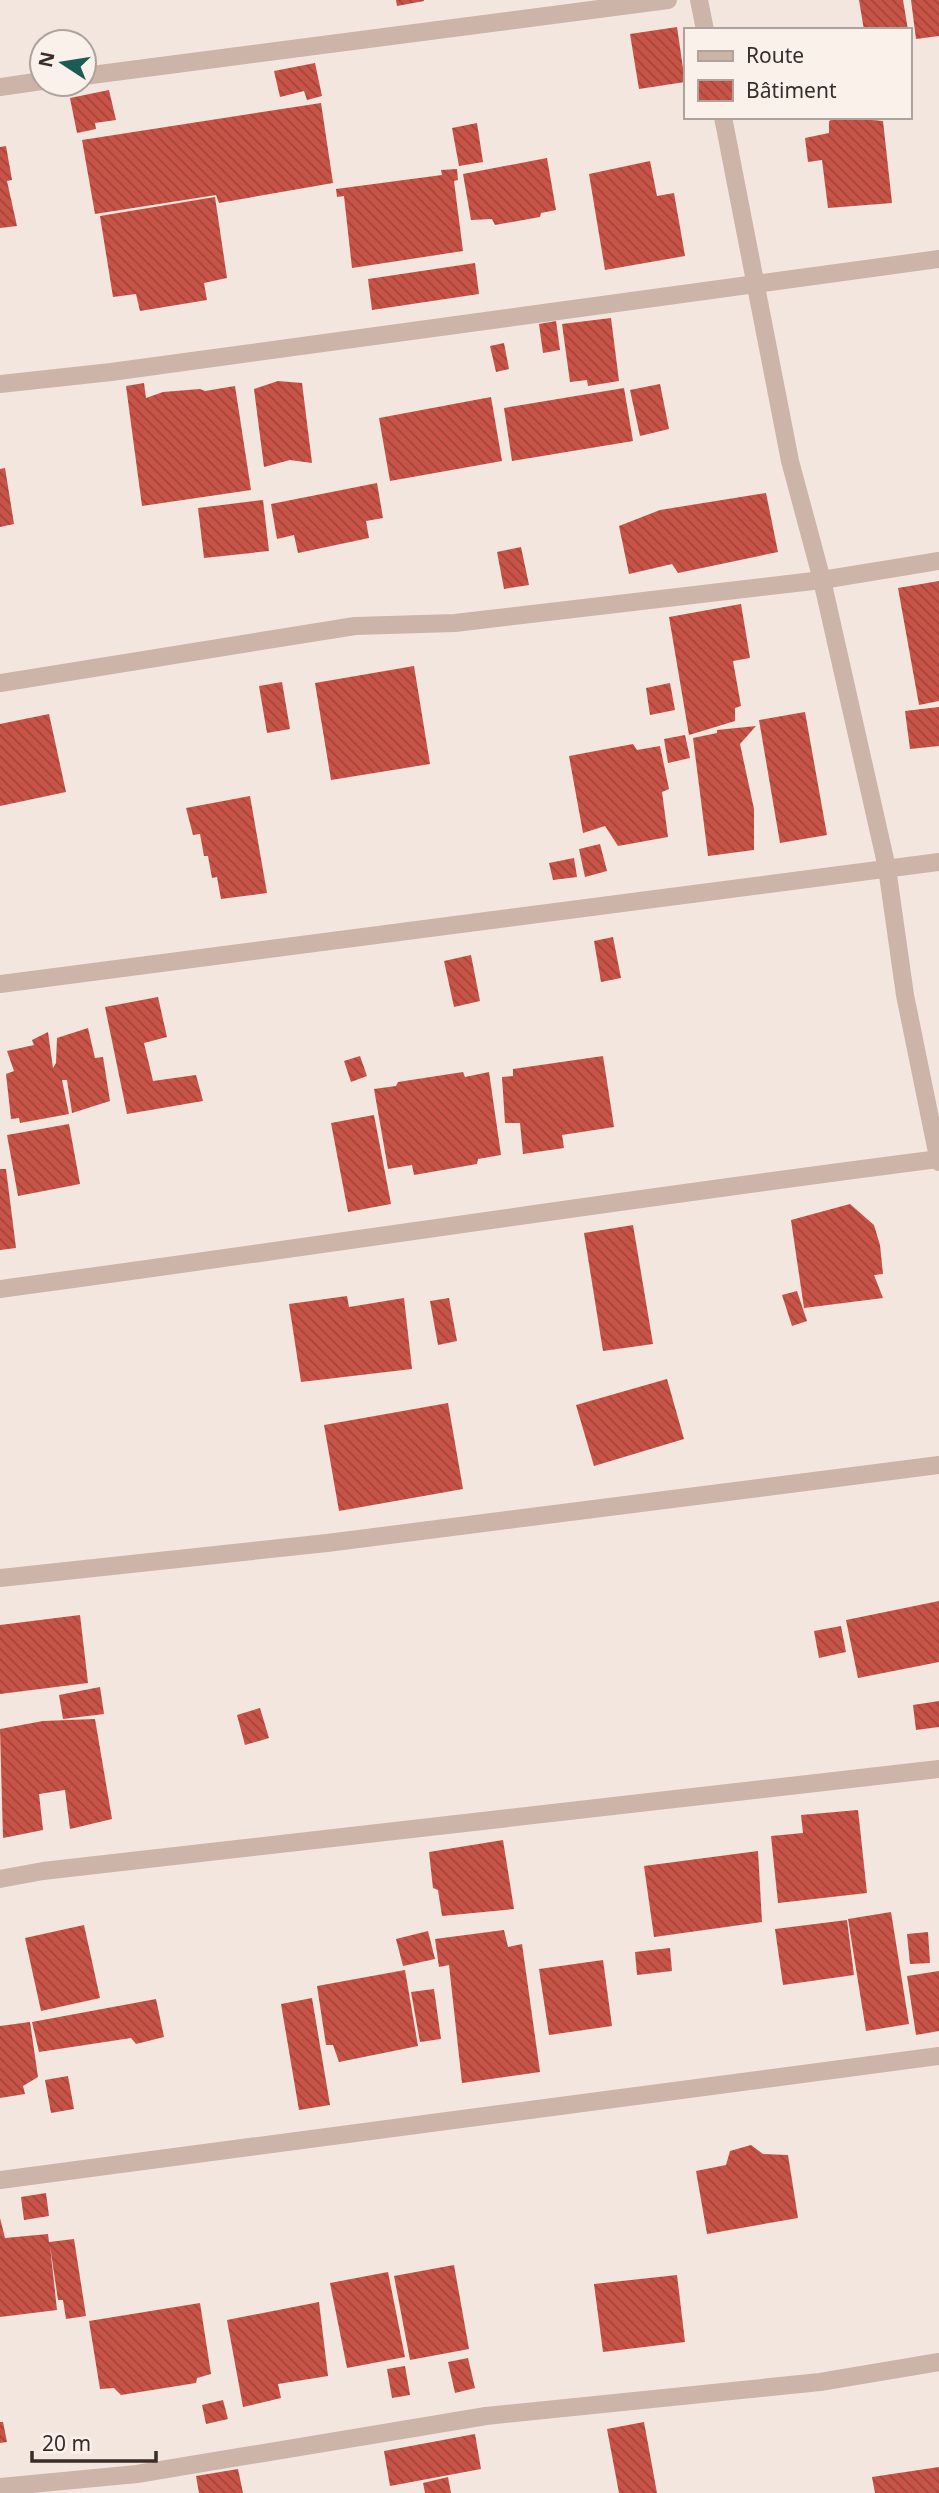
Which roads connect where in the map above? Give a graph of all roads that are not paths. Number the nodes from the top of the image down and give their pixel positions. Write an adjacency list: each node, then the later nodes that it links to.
1 (668, 0): 4 (street)
2 (699, 0): 3 (street)
3 (705, 28)
4 (98, 74)
5 (28, 84): 6 (street)
6 (0, 87)
7 (723, 119): 9 (street)
8 (939, 259): 9 (street)
9 (757, 285): 10 (street); 12 (street)
10 (0, 384)
11 (939, 561): 12 (street)
12 (821, 580): 13 (street); 15 (street)
13 (0, 682)
14 (939, 862): 15 (street)
15 (887, 868): 16 (street); 17 (street)
16 (0, 984)
17 (939, 1160): 18 (street)
18 (0, 1289)
19 (939, 1465): 20 (street)
20 (0, 1578)
21 (939, 1769): 22 (street)
22 (0, 1879)
23 (939, 2056): 24 (street)
24 (0, 2180)
25 (939, 2362): 26 (street)
26 (0, 2487)

